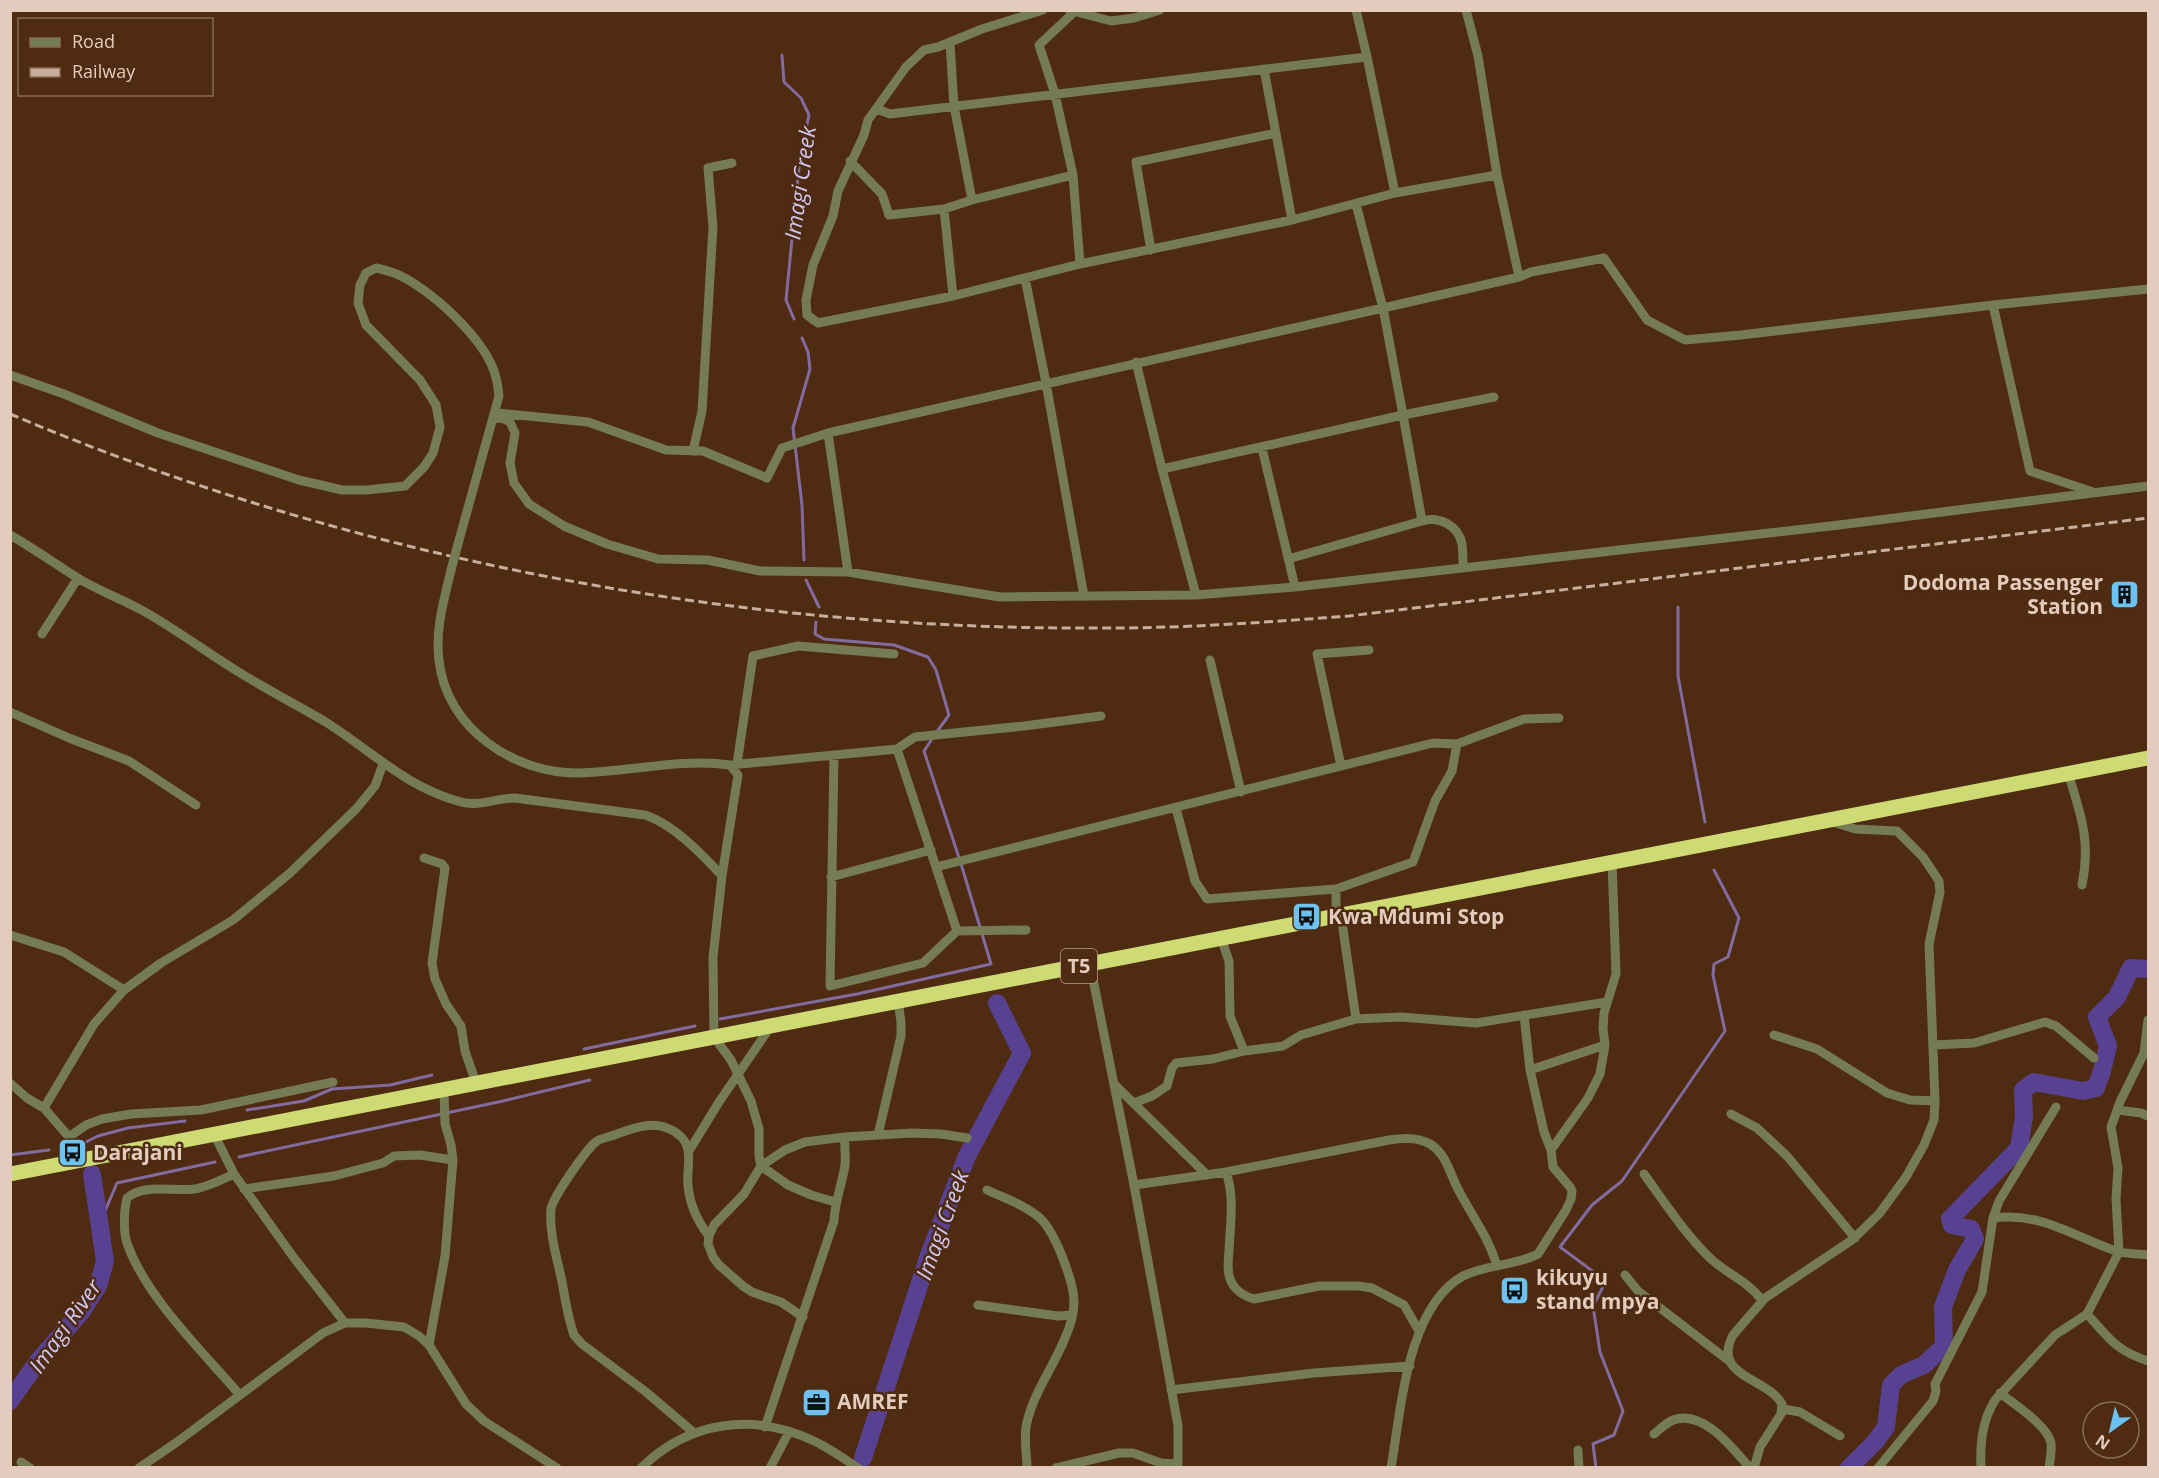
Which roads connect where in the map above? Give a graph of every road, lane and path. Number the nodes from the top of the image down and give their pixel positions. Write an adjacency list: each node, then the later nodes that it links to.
1 (1043, 10): 6 (street)
2 (1160, 10): 5 (street)
3 (1356, 10): 7 (street)
4 (1466, 10): 16 (street)
5 (1071, 12): 9 (street)
6 (950, 43): 10 (street); 11 (street)
7 (1367, 57): 8 (street); 17 (street)
8 (1264, 69): 9 (street); 12 (street)
9 (1055, 94): 10 (street); 15 (street)
10 (954, 106): 11 (street); 18 (street)
11 (877, 109): 13 (street)
12 (1276, 134): 21 (street); 22 (street)
13 (850, 161): 20 (street); 27 (street)
14 (732, 163): 38 (street)
15 (1072, 175): 18 (street); 23 (street)
16 (1497, 176): 17 (street); 24 (street)
17 (1395, 194): 19 (street)
18 (972, 200): 20 (street)
19 (1356, 204): 21 (street); 29 (street)
20 (944, 209): 27 (street)
21 (1292, 220): 22 (street)
22 (1151, 250): 23 (street)
23 (1080, 264): 25 (street)
24 (1519, 277): 28 (street); 29 (street)
25 (1024, 278): 27 (street); 32 (street)
26 (2148, 289): 28 (street)
27 (953, 296)
28 (1993, 305): 41 (street)
29 (1383, 308): 30 (street); 34 (street)
30 (1136, 362): 32 (street); 39 (street)
31 (10, 375): 35 (street)
32 (1046, 383): 36 (street); 50 (street)
33 (1494, 397): 34 (street)
34 (1403, 415): 37 (street); 42 (street)
35 (494, 416): 38 (street); 46 (street); 63 (street, bridge)
36 (828, 433): 38 (street); 46 (street)
37 (1262, 448): 39 (street); 44 (street)
38 (693, 451)
39 (1162, 469): 49 (street)
40 (2148, 486): 41 (street)
41 (2095, 493): 45 (street)
42 (1422, 521): 44 (street); 45 (street)
43 (10, 535): 47 (street)
44 (1288, 559): 48 (street)
45 (1463, 568): 48 (street)
46 (848, 572): 50 (street)
47 (78, 578): 51 (street); 62 (street)
48 (1295, 587): 49 (street)
49 (1196, 595): 50 (street)
50 (1084, 596)
51 (42, 634)
52 (1369, 650): 64 (street)
53 (894, 654): 63 (street)
54 (1210, 660): 66 (street)
55 (10, 712): 67 (street)
56 (1101, 716): 59 (street)
57 (1559, 718): 58 (street)
58 (1457, 744): 64 (street); 77 (street)
59 (897, 749): 60 (street); 70 (street)
60 (834, 755): 63 (street); 75 (street)
61 (2148, 758): 65 (highway, T5)
62 (383, 764): 74 (street); 84 (street)
63 (734, 764): 74 (street)
64 (1341, 766): 66 (street)
65 (2068, 773): 69 (highway, T5); 76 (street)
66 (1241, 792): 68 (street)
67 (196, 805)
68 (1176, 808): 73 (street); 77 (street)
69 (1826, 820): 72 (highway, T5); 94 (street)
70 (931, 850): 73 (street); 75 (street)
71 (424, 858): 101 (street)
72 (1612, 862): 78 (highway, T5); 86 (street)
73 (936, 867): 80 (street)
74 (722, 876): 92 (street)
75 (831, 877): 80 (street)
76 (2082, 885)
77 (1336, 889): 78 (street)
78 (1338, 915): 82 (highway, T5); 88 (street)
79 (1026, 930): 80 (street)
80 (957, 931)
81 (10, 935): 84 (street)
82 (1221, 938): 83 (highway, T5); 95 (street)
83 (1090, 964): 85 (highway, T5); 102 (street)
84 (124, 990): 107 (street)
85 (898, 1001): 90 (highway, T5); 112 (street)
86 (1607, 1002): 87 (street); 93 (street)
87 (1524, 1016): 88 (street); 97 (street)
88 (1356, 1019): 95 (street)
89 (2148, 1020): 108 (street)
90 (771, 1026): 92 (highway, T5); 98 (street)
91 (1774, 1035): 104 (street)
92 (714, 1037): 98 (street); 101 (highway, T5)
93 (1605, 1045): 97 (street); 116 (street)
94 (1933, 1045): 96 (street); 104 (street)
95 (1244, 1051): 105 (street)
96 (2094, 1058)
97 (1530, 1070): 116 (street)
98 (738, 1074): 117 (street); 120 (street)
99 (333, 1082): 113 (street)
100 (10, 1083): 107 (street)
101 (476, 1083): 103 (highway, T5)
102 (1114, 1084): 105 (street); 126 (street)
103 (444, 1090): 111 (highway, T5); 118 (street)
104 (1935, 1101): 132 (street)
105 (1134, 1103): 125 (street)
106 (2056, 1107): 130 (street)
107 (44, 1108): 113 (street)
108 (2117, 1110): 110 (street); 133 (street)
109 (1731, 1114): 132 (street)
110 (2148, 1116)
111 (214, 1134): 119 (highway, T5); 123 (street)
112 (878, 1135): 114 (street); 115 (street)
113 (69, 1137): 119 (street)
114 (845, 1137): 120 (street); 129 (street)
115 (967, 1138)
116 (1551, 1150): 135 (street)
117 (689, 1151): 131 (street); 153 (street)
118 (453, 1160): 127 (street); 144 (street)
119 (74, 1162): 122 (highway, T5)
120 (761, 1166): 129 (street); 131 (street)
121 (1226, 1172): 125 (street); 135 (street); 143 (street)
122 (10, 1174)
123 (234, 1174): 127 (street); 150 (street)
124 (1644, 1174): 137 (street)
125 (1207, 1175): 126 (street)
126 (1134, 1185): 148 (street)
127 (244, 1188): 142 (street)
128 (987, 1190): 140 (street)
129 (835, 1202): 141 (street)
130 (1993, 1218): 133 (street); 169 (street)
131 (709, 1236): 141 (street)
132 (1855, 1238): 137 (street)
133 (2119, 1252): 134 (street); 139 (street)
134 (2148, 1255)
135 (1497, 1266): 143 (street)
136 (1625, 1275): 145 (street)
137 (1762, 1300): 145 (street)
138 (978, 1305): 140 (street)
139 (2087, 1314): 146 (street); 149 (street)
140 (1072, 1315): 164 (street)
141 (803, 1317): 152 (street)
142 (345, 1323): 144 (street); 150 (street)
143 (1419, 1331): 147 (street)
144 (429, 1345): 160 (street)
145 (1729, 1361): 151 (street)
146 (2148, 1361)
147 (1410, 1366): 148 (street); 166 (street)
148 (1172, 1389): 158 (street)
149 (2000, 1393): 170 (street); 171 (street)
150 (239, 1394): 159 (street)
151 (1783, 1409): 156 (street); 168 (street)
152 (765, 1427): 153 (street); 154 (street)
153 (693, 1432): 161 (street)
154 (789, 1432): 162 (street); 163 (street)
155 (1654, 1434): 168 (street)
156 (1840, 1436)
157 (1578, 1450): 167 (street)
158 (1178, 1466): 165 (street)
159 (139, 1467)
160 (557, 1467)
161 (641, 1467)
162 (770, 1467)
163 (858, 1467)
164 (1027, 1467)
165 (1056, 1467)
166 (1391, 1467)
167 (1579, 1467)
168 (1752, 1467)
169 (1878, 1467)
170 (1981, 1467)
171 (2049, 1467)

